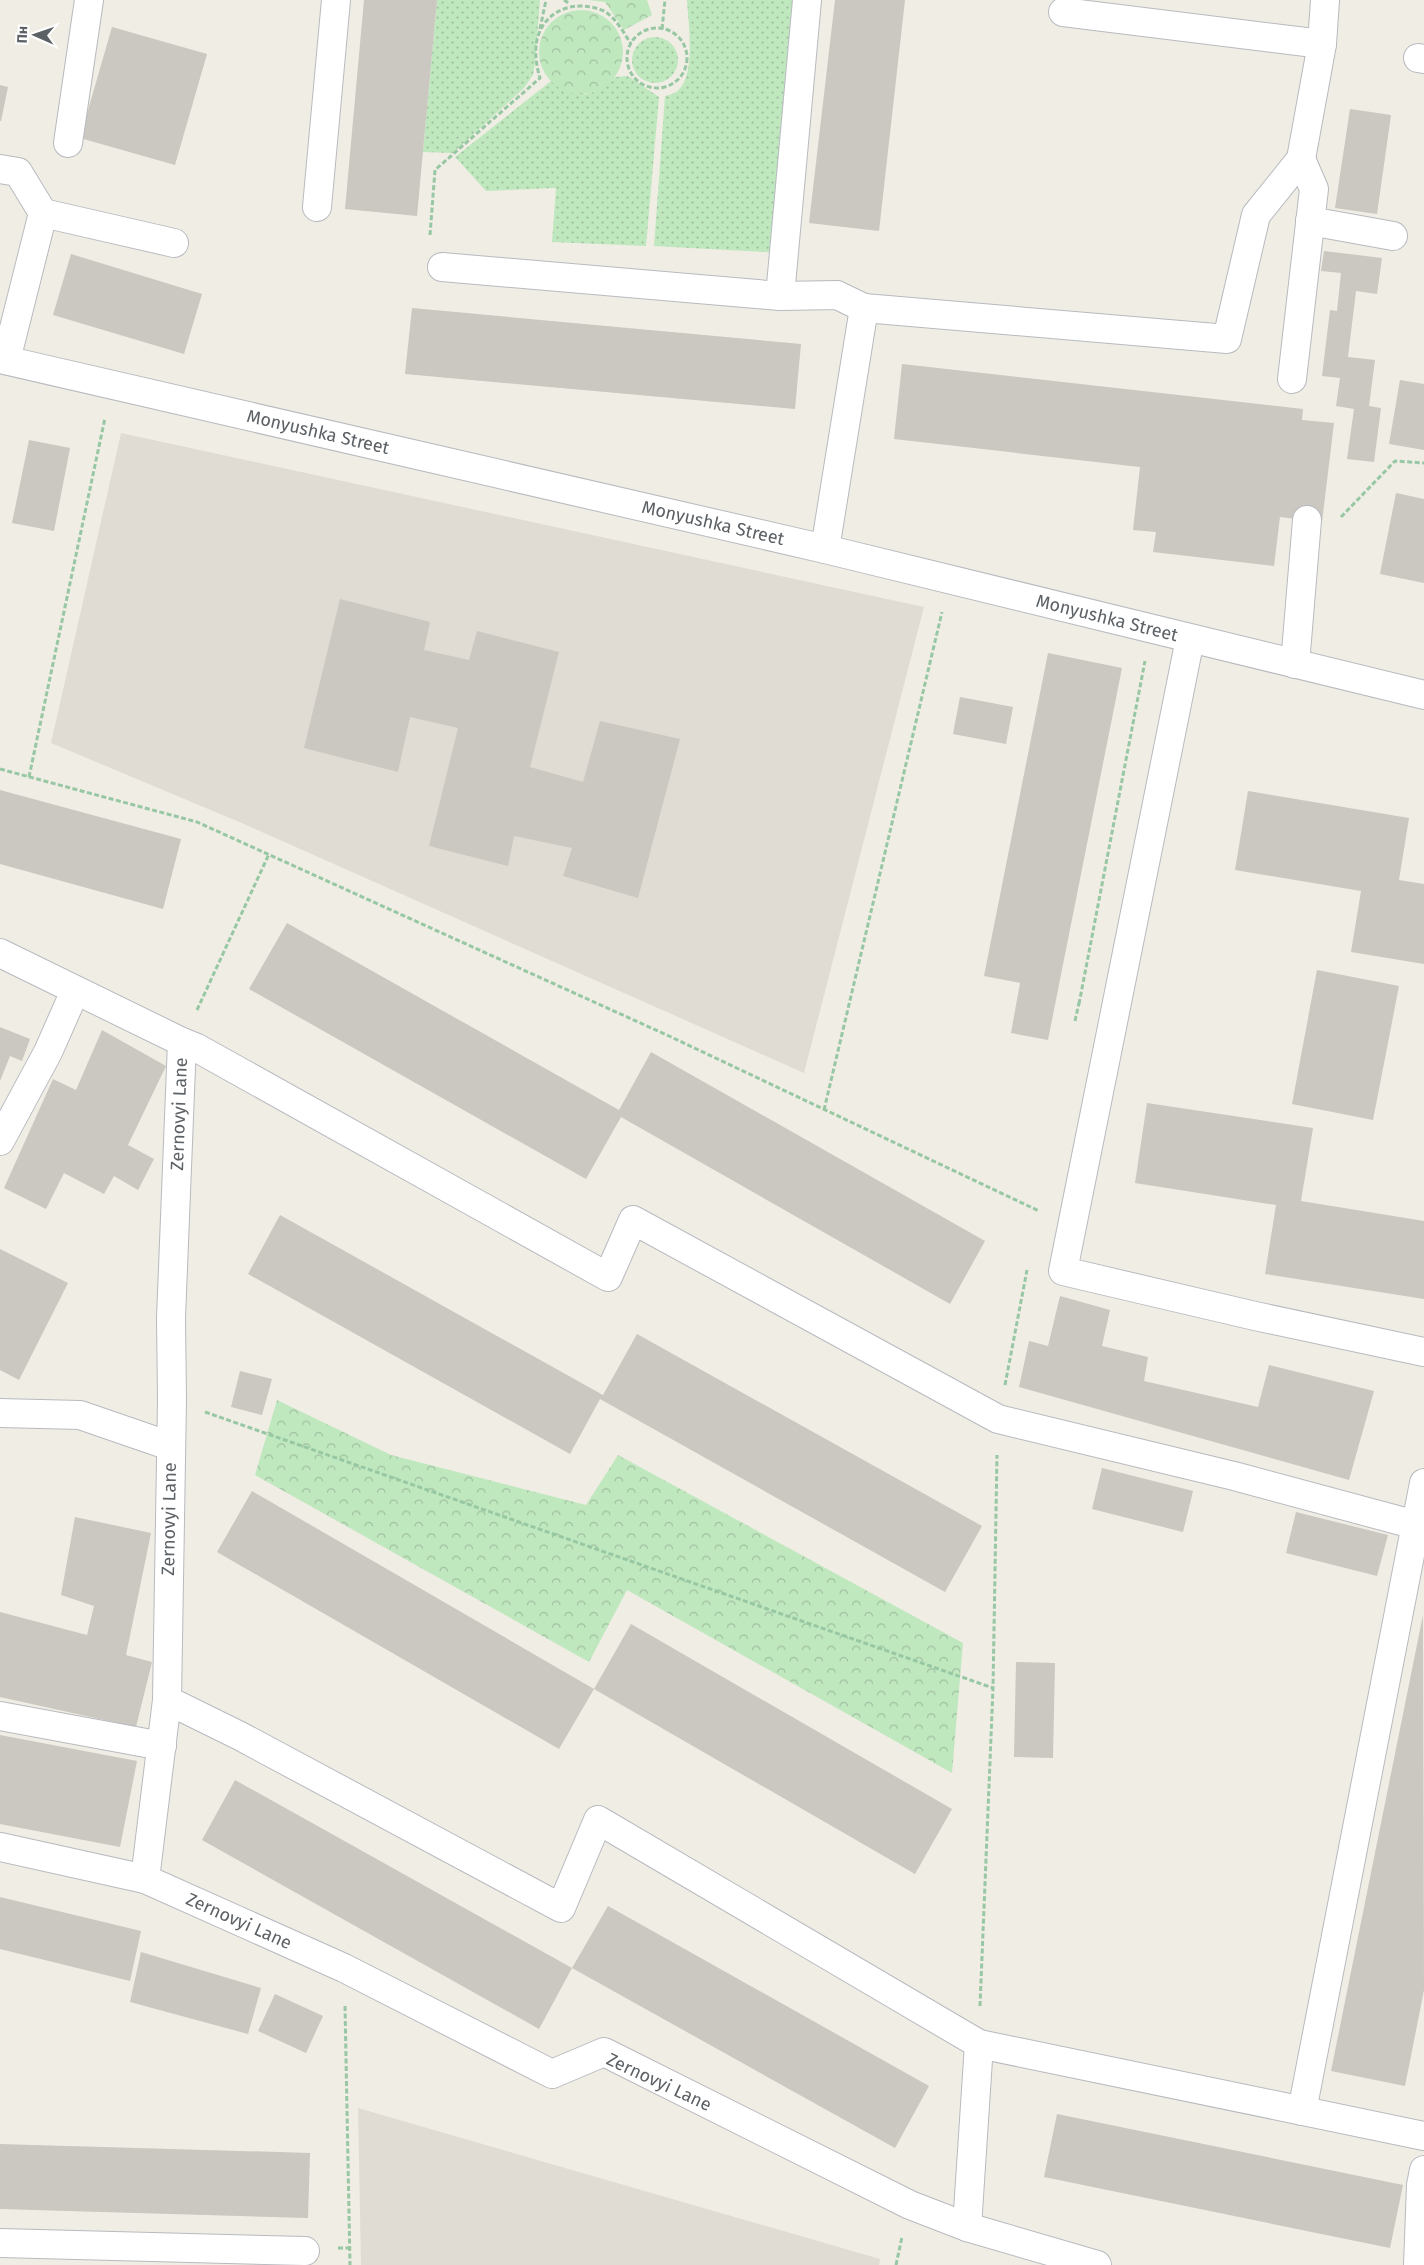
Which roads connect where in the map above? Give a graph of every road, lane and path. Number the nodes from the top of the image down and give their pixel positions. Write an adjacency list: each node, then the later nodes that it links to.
1 (89, 0): 14 (street)
2 (336, 0): 17 (street)
3 (546, 0): 11 (path)
4 (564, 0): 8 (path)
5 (665, 0): 10 (path)
6 (807, 0): 23 (street)
7 (1325, 0): 13 (street)
8 (571, 4): 11 (path); 12 (path)
9 (1064, 12): 13 (street)
10 (662, 29): 12 (path); 12 (path)
11 (538, 38): 22 (path)
12 (631, 44)
13 (1322, 44): 15 (street)
14 (68, 143)
15 (1300, 159): 19 (street); 24 (street)
16 (0, 168): 18 (street)
17 (317, 207)
18 (43, 213): 21 (street); 25 (street)
19 (1310, 221): 20 (street); 26 (street)
20 (1393, 236)
21 (174, 243)
22 (442, 267): 23 (street)
23 (780, 296): 24 (street)
24 (864, 308): 30 (street)
25 (3, 360): 30 (street, Monyushka Street)
26 (1292, 379)
27 (106, 412): 38 (path)
28 (1424, 463): 31 (path)
29 (1307, 520): 31 (street)
30 (825, 549): 32 (street, Monyushka Street)
31 (1304, 556): 35 (street)
32 (950, 579): 33 (street, Monyushka Street); 44 (path)
33 (1152, 629): 34 (street, Monyushka Street); 42 (path)
34 (1190, 638): 35 (street, Monyushka Street); 47 (street)
35 (1295, 664): 36 (street, Monyushka Street)
36 (1424, 695)
37 (0, 770): 38 (path)
38 (30, 777): 39 (path)
39 (269, 854): 43 (path); 44 (path)
40 (0, 953): 41 (street)
41 (75, 990): 43 (street); 45 (street)
42 (1074, 1028)
43 (182, 1042): 48 (street, Zernovyi Lane); 52 (street)
44 (824, 1110): 46 (path)
45 (0, 1141)
46 (1040, 1203)
47 (1424, 1352)
48 (172, 1400): 50 (street, Zernovyi Lane); 59 (path)
49 (0, 1413): 50 (street)
50 (170, 1446): 53 (street, Zernovyi Lane)
51 (1424, 1483): 52 (street)
52 (1416, 1525): 60 (street)
53 (167, 1700): 55 (street, Zernovyi Lane); 59 (street)
54 (0, 1716): 55 (street)
55 (162, 1746): 57 (street, Zernovyi Lane)
56 (0, 1847): 57 (street)
57 (145, 1879): 58 (street, Zernovyi Lane)
58 (344, 1968): 63 (street, Zernovyi Lane); 66 (path)
59 (979, 2044): 60 (street); 63 (street)
60 (1302, 2111): 61 (street)
61 (1424, 2136)
62 (1424, 2170): 68 (street)
63 (967, 2227): 67 (street, Zernovyi Lane)
64 (0, 2243): 65 (street)
65 (305, 2251)
66 (350, 2265)
67 (1096, 2265)
68 (1418, 2265)

